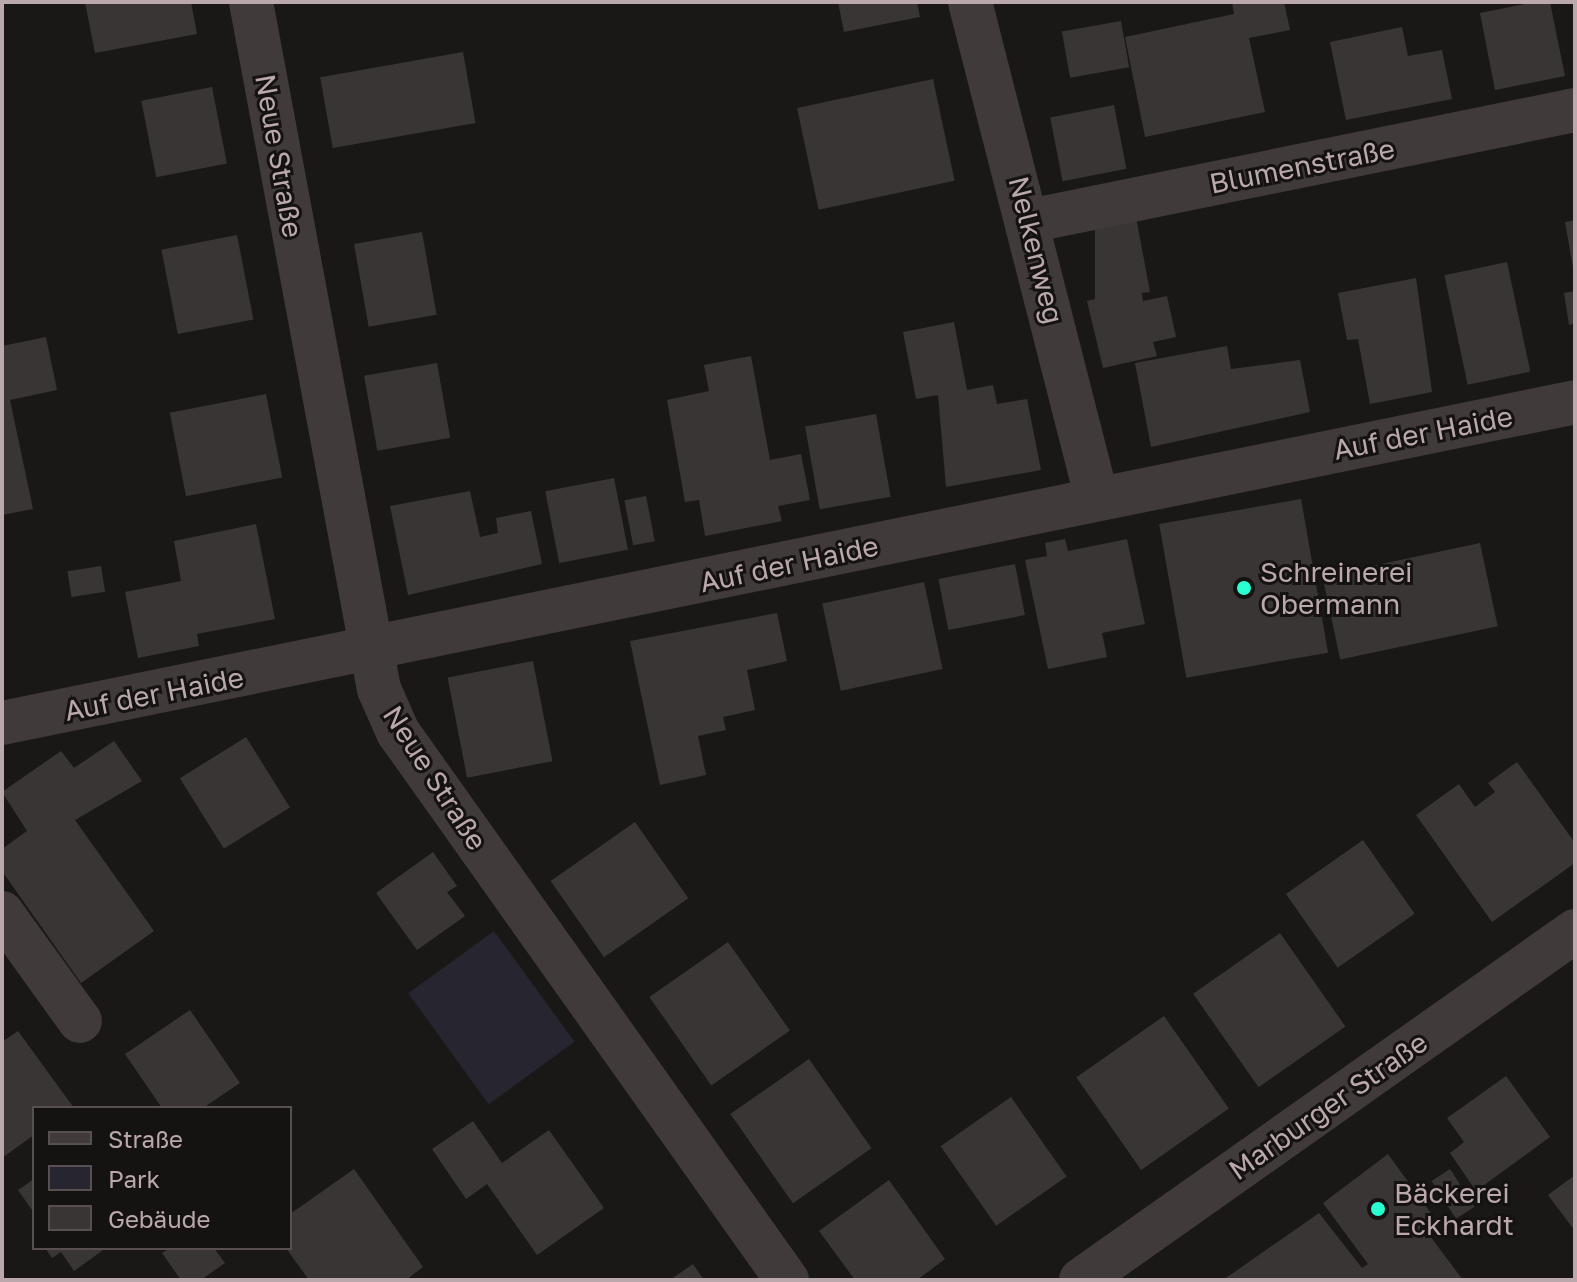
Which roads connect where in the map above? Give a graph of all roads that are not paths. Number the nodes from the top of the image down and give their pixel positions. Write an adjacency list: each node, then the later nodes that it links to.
1 (251, 2): 7 (street, Neue Straße)
2 (970, 2): 4 (street, Nelkenweg)
3 (1575, 110): 4 (street, Blumenstraße)
4 (1029, 221): 6 (street, Nelkenweg)
5 (1575, 402): 6 (street, Auf der Haide)
6 (1097, 499): 7 (street, Auf der Haide)
7 (370, 653): 8 (street, Auf der Haide); 12 (street, Neue Straße)
8 (2, 723)
9 (2, 913): 11 (street)
10 (1575, 931): 13 (street, Marburger Straße)
11 (80, 1021)
12 (787, 1280)
13 (1081, 1280)

